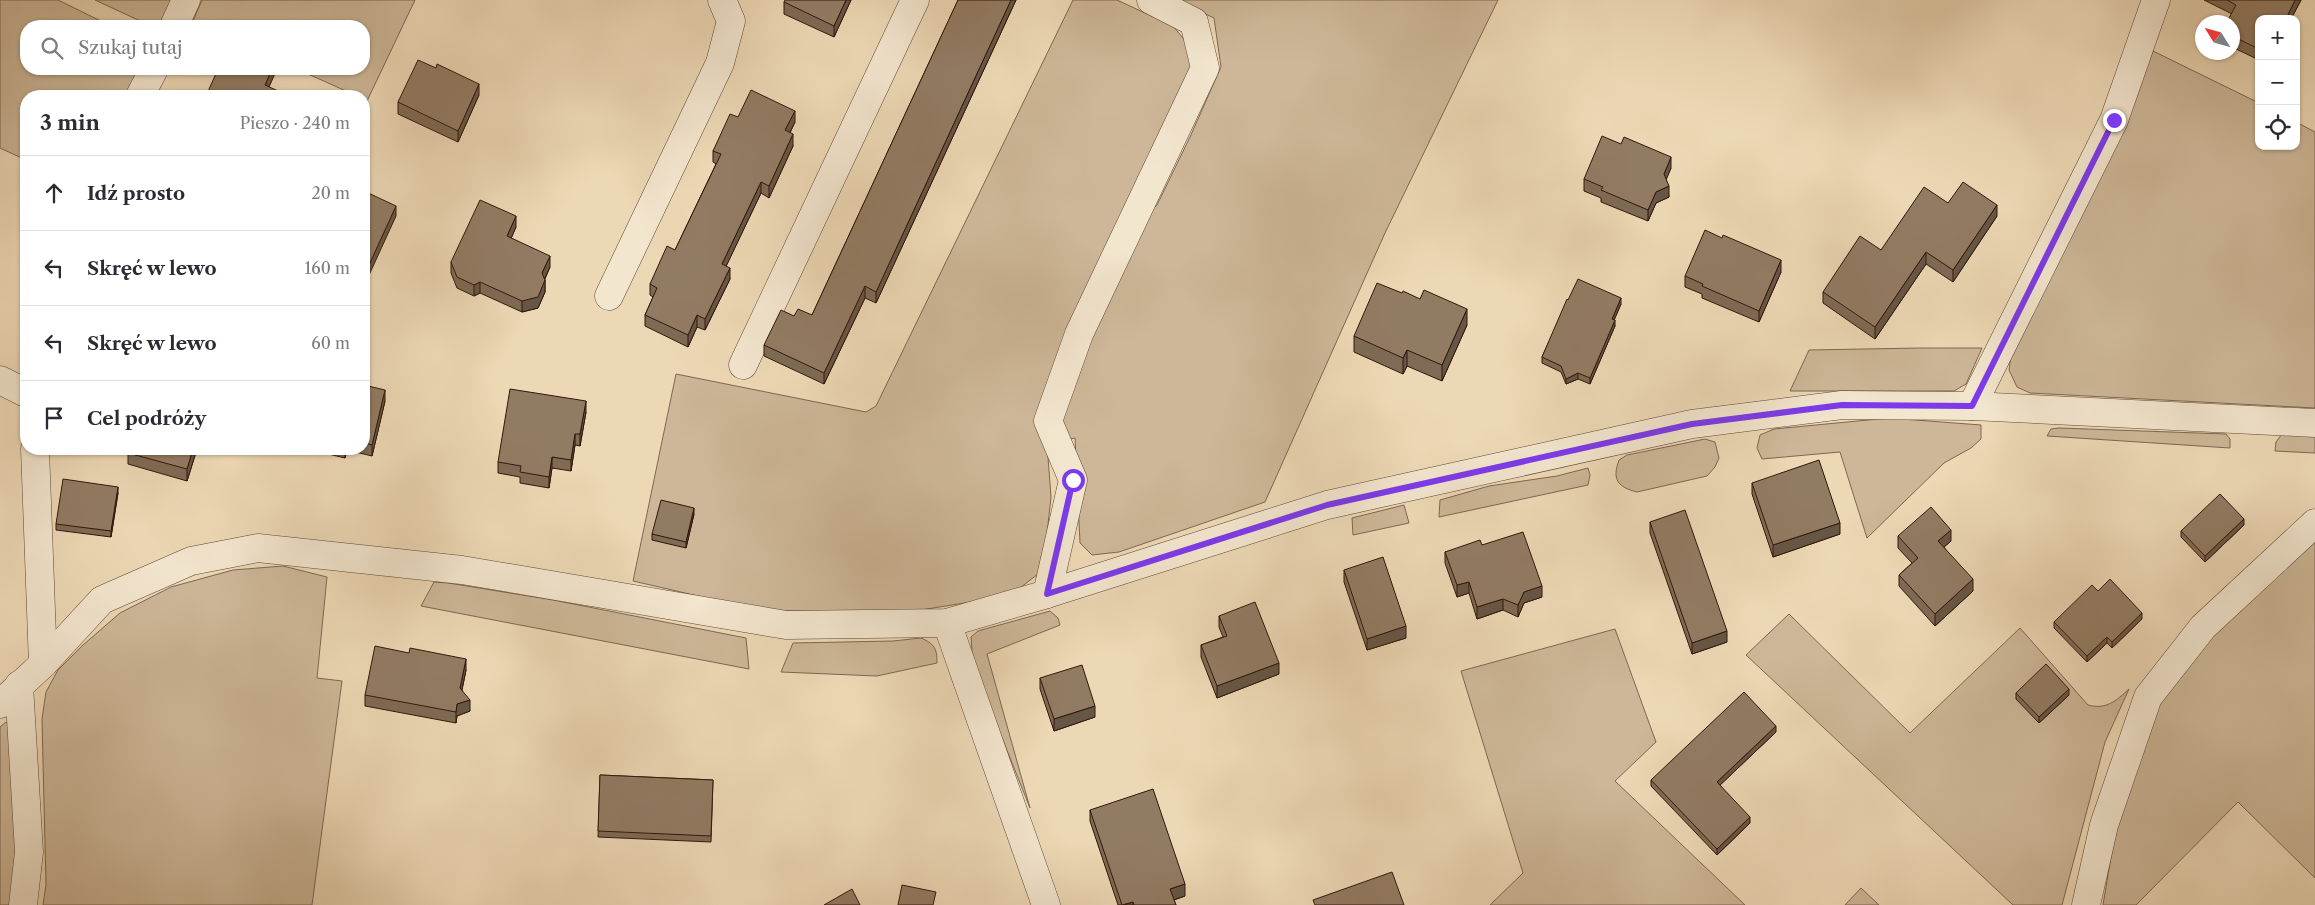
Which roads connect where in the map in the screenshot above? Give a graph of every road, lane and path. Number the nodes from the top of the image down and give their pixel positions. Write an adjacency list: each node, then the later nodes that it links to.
1 (186, 0): 6 (street)
2 (722, 0): 9 (street)
3 (915, 0): 10 (street)
4 (1151, 0): 17 (street)
5 (2156, 0): 13 (street)
6 (177, 20)
7 (151, 75): 8 (street)
8 (143, 90)
9 (609, 296)
10 (743, 365)
11 (0, 380): 12 (street)
12 (20, 390)
13 (1972, 406): 14 (street); 17 (street)
14 (2315, 422)
15 (35, 455): 19 (street)
16 (2315, 523): 24 (street)
17 (1047, 594): 18 (street)
18 (947, 623): 19 (street); 23 (street)
19 (42, 664): 20 (street)
20 (20, 685): 21 (street); 22 (street)
21 (0, 704)
22 (23, 905)
23 (1046, 905)
24 (2086, 905)

